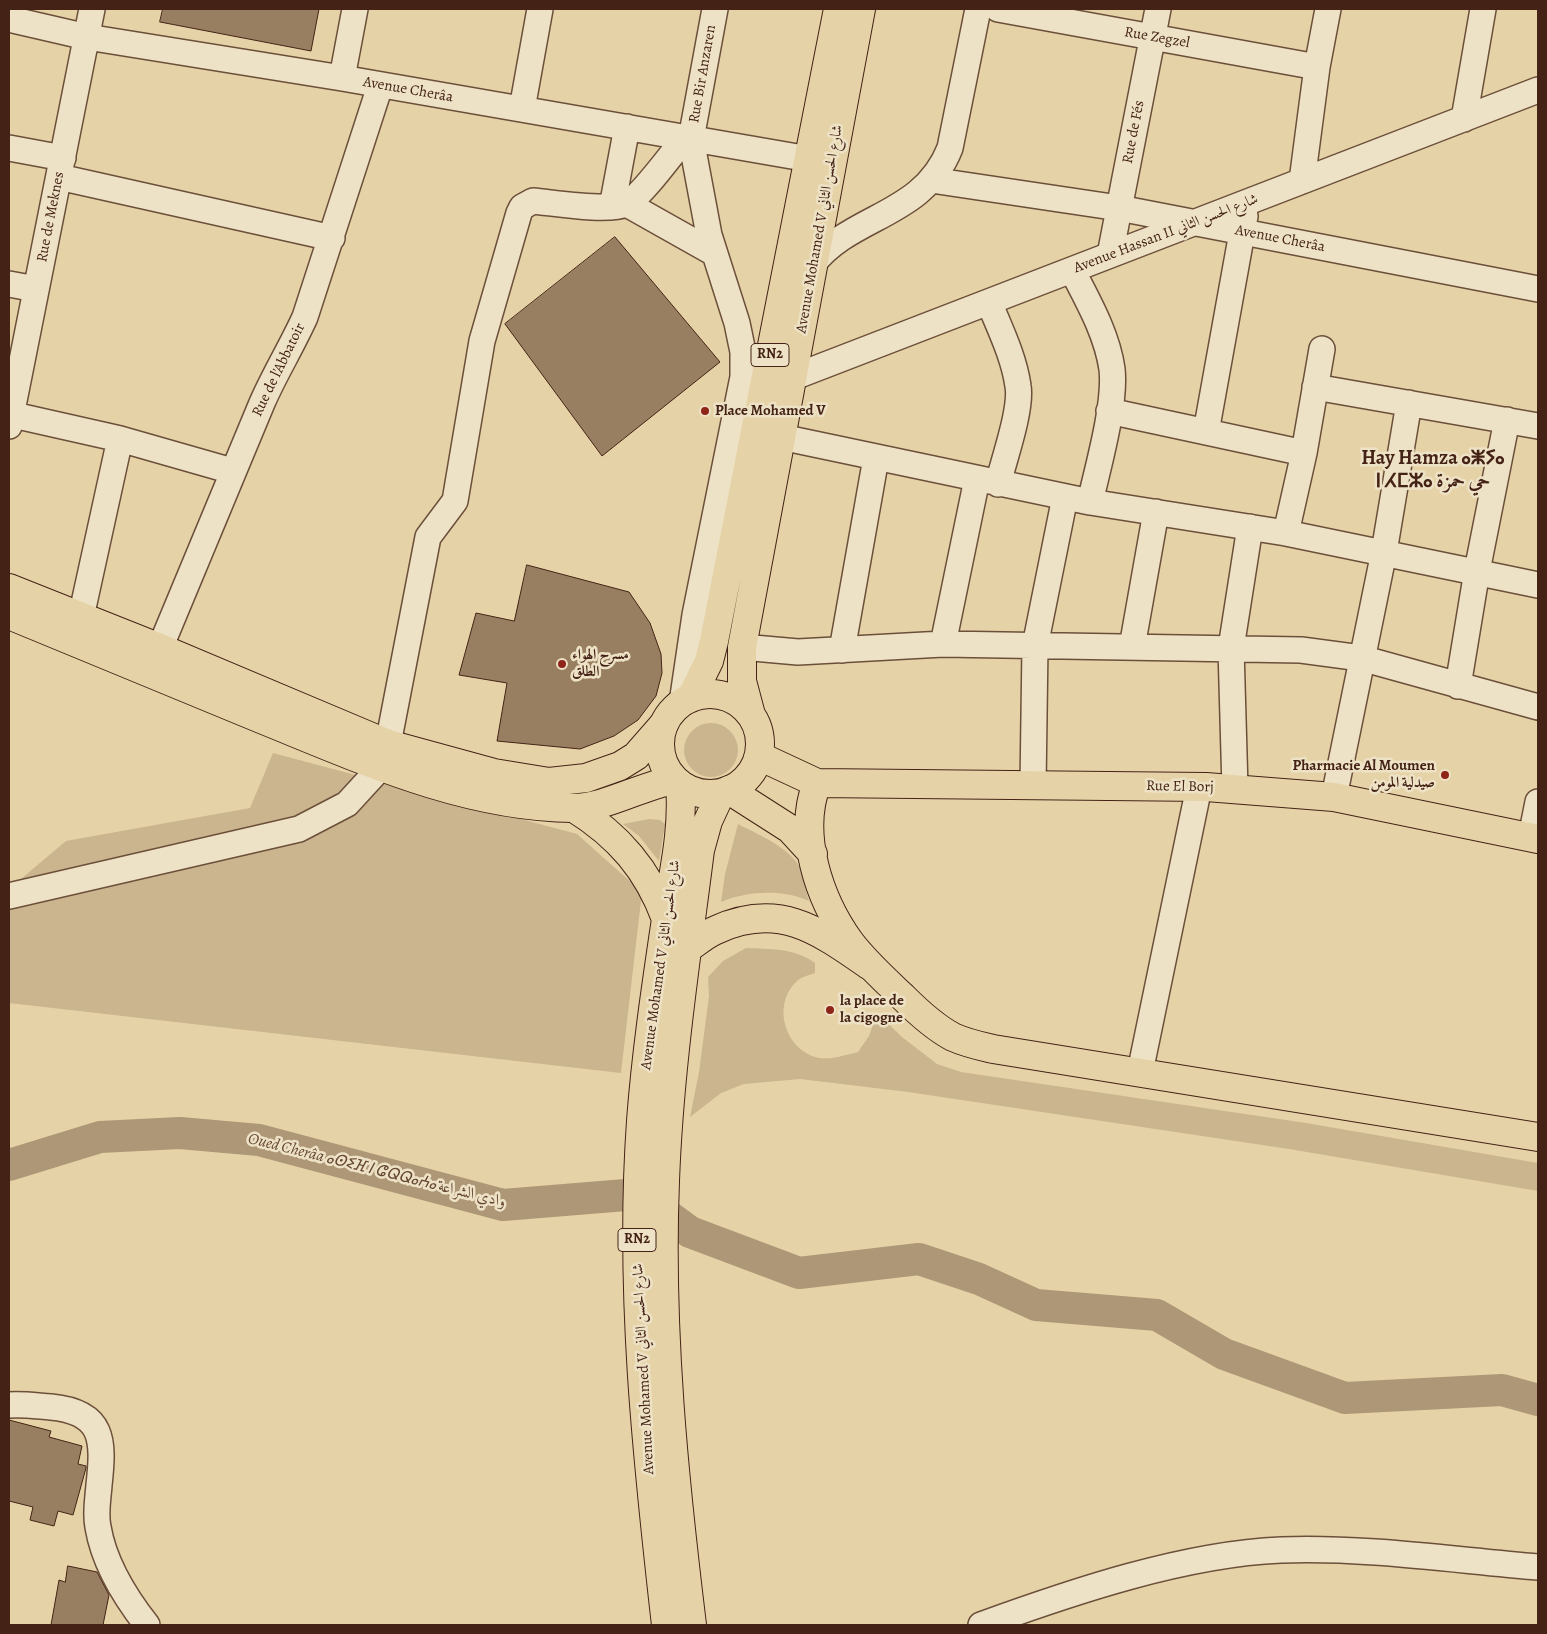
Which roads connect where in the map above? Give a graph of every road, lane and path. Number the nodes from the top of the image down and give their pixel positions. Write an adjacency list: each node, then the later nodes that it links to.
1 (92, 9): 13 (street, Rue de Meknes)
2 (355, 9): 16 (street)
3 (540, 9): 19 (street)
4 (715, 9): 22 (street, Rue Bir Anzaren)
5 (838, 9): 24 (main road, Avenue Mohamed V شارع الحسن الثاني / RN2)
6 (861, 9): 36 (main road, Avenue Mohamed V شارع الحسن الثاني / RN2)
7 (978, 9): 26 (street)
8 (998, 9): 14 (street, Rue Zegzel)
9 (1158, 9): 14 (street, Rue de Fés)
10 (1328, 9): 15 (street)
11 (1483, 9): 20 (street)
12 (9, 19): 13 (street, Avenue Cherâa)
13 (87, 37): 16 (street, Avenue Cherâa); 25 (street, Rue de Meknes)
14 (1152, 37): 15 (street, Rue Zegzel); 30 (street, Rue de Fés)
15 (1317, 67): 27 (street)
16 (342, 78): 17 (street, Avenue Cherâa)
17 (380, 86): 19 (street, Avenue Cherâa); 33 (street, Rue de l'Abbatoir)
18 (1538, 90): 20 (street, Avenue Hassan II شارع الحسن الثاني)
19 (522, 109): 21 (street, Avenue Cherâa)
20 (1464, 119): 27 (street, Avenue Hassan II شارع الحسن الثاني)
21 (627, 127): 22 (street, Avenue Cherâa); 29 (street)
22 (688, 138): 24 (street, Avenue Cherâa); 29 (street); 34 (street)
23 (9, 148): 25 (street)
24 (809, 159): 77 (main road, Avenue Mohamed V شارع الحسن الثاني / RN2)
25 (61, 168): 33 (street); 39 (street, Rue de Meknes)
26 (931, 180): 30 (street, Avenue Cherâa); 36 (street)
27 (1302, 181): 28 (street, Avenue Hassan II شارع الحسن الثاني)
28 (1247, 202): 31 (street, Avenue Hassan II شارع الحسن الثاني); 32 (street)
29 (619, 205): 34 (street); 81 (street)
30 (1119, 208): 31 (street, Avenue Cherâa); 35 (street, Rue de Fés)
31 (1196, 222): 32 (street, Avenue Cherâa); 35 (street, Avenue Hassan II شارع الحسن الثاني)
32 (1242, 232): 40 (street, Avenue Cherâa); 50 (street)
33 (332, 238): 55 (street, Rue de l'Abbatoir)
34 (714, 253): 77 (street)
35 (1110, 255): 37 (street, Avenue Hassan II شارع الحسن الثاني)
36 (813, 264): 43 (main road, Avenue Mohamed V شارع الحسن الثاني / RN2)
37 (1072, 270): 41 (street, Avenue Hassan II شارع الحسن الثاني); 46 (street)
38 (9, 284): 39 (street)
39 (36, 289): 47 (street, Rue de Meknes)
40 (1538, 289)
41 (989, 302): 43 (street, Avenue Hassan II شارع الحسن الثاني); 56 (street)
42 (1322, 349): 44 (street)
43 (794, 377): 51 (main road, Avenue Mohamed V شارع الحسن الثاني / RN2)
44 (1315, 387): 45 (street); 53 (street)
45 (1409, 403): 48 (street); 62 (street)
46 (1109, 411): 50 (street); 58 (street)
47 (10, 418): 52 (street)
48 (1507, 420): 49 (street); 63 (street)
49 (1538, 426)
50 (1206, 432): 53 (street)
51 (781, 437): 54 (street); 70 (main road, Avenue Mohamed V شارع الحسن الثاني / RN2)
52 (120, 439): 55 (street); 67 (street)
53 (1304, 452): 61 (street)
54 (876, 458): 56 (street); 74 (street)
55 (232, 471): 72 (street, Rue de l'Abbatoir)
56 (988, 482): 57 (street); 68 (street)
57 (1065, 497): 58 (street); 69 (street)
58 (1090, 502): 59 (street)
59 (1156, 512): 60 (street); 71 (street)
60 (1250, 527): 61 (street); 73 (street)
61 (1286, 533): 62 (street)
62 (1384, 552): 63 (street); 75 (street)
63 (1477, 571): 64 (street); 76 (street)
64 (1538, 584)
65 (9, 588): 67 (main road)
66 (9, 615): 81 (main road)
67 (81, 617): 72 (main road)
68 (943, 644): 69 (street); 74 (street)
69 (1035, 646): 71 (street); 85 (street)
70 (742, 647): 74 (street); 79 (main road, Avenue Mohamed V شارع الحسن الثاني / RN2)
71 (1132, 647): 73 (street)
72 (160, 648): 81 (main road)
73 (1231, 648): 75 (street); 87 (street)
74 (842, 650)
75 (1361, 658): 76 (street); 89 (street)
76 (1458, 686): 78 (street)
77 (686, 700): 79 (main road); 80 (main road, RN2)
78 (1538, 707)
79 (751, 715): 82 (main road, RN2)
80 (664, 724): 81 (main road); 83 (main road, RN2)
81 (384, 756): 91 (main road); 94 (street)
82 (759, 756): 84 (main road); 88 (main road, RN2)
83 (677, 782): 88 (main road); 91 (main road); 95 (main road, Avenue Mohamed V شارع الحسن الثاني / RN2)
84 (817, 783): 85 (main road, Rue El Borj); 93 (main road)
85 (1033, 786): 86 (main road, Rue El Borj)
86 (1199, 787): 87 (main road, Rue El Borj); 98 (street)
87 (1235, 789): 89 (main road, Rue El Borj)
88 (725, 792): 93 (main road); 96 (main road, Avenue Mohamed V شارع الحسن الثاني / RN2)
89 (1334, 797): 92 (main road, Rue El Borj)
90 (1538, 802): 92 (street)
91 (574, 808): 95 (main road)
92 (1534, 838)
93 (813, 854): 97 (main road)
94 (9, 896)
95 (666, 919): 101 (main road, Avenue Mohamed V شارع الحسن الثاني / RN2)
96 (687, 949): 97 (main road); 101 (main road, Avenue Mohamed V شارع الحسن الثاني / RN2)
97 (870, 966): 98 (main road)
98 (1140, 1072): 99 (main road)
99 (1538, 1137)
100 (9, 1405): 103 (street)
101 (657, 1411): 104 (main road, Avenue Mohamed V شارع الحسن الثاني / RN2); 105 (main road, Avenue Mohamed V شارع الحسن الثاني / RN2)
102 (1538, 1567): 106 (street)
103 (147, 1625)
104 (666, 1625)
105 (692, 1625)
106 (981, 1625)

